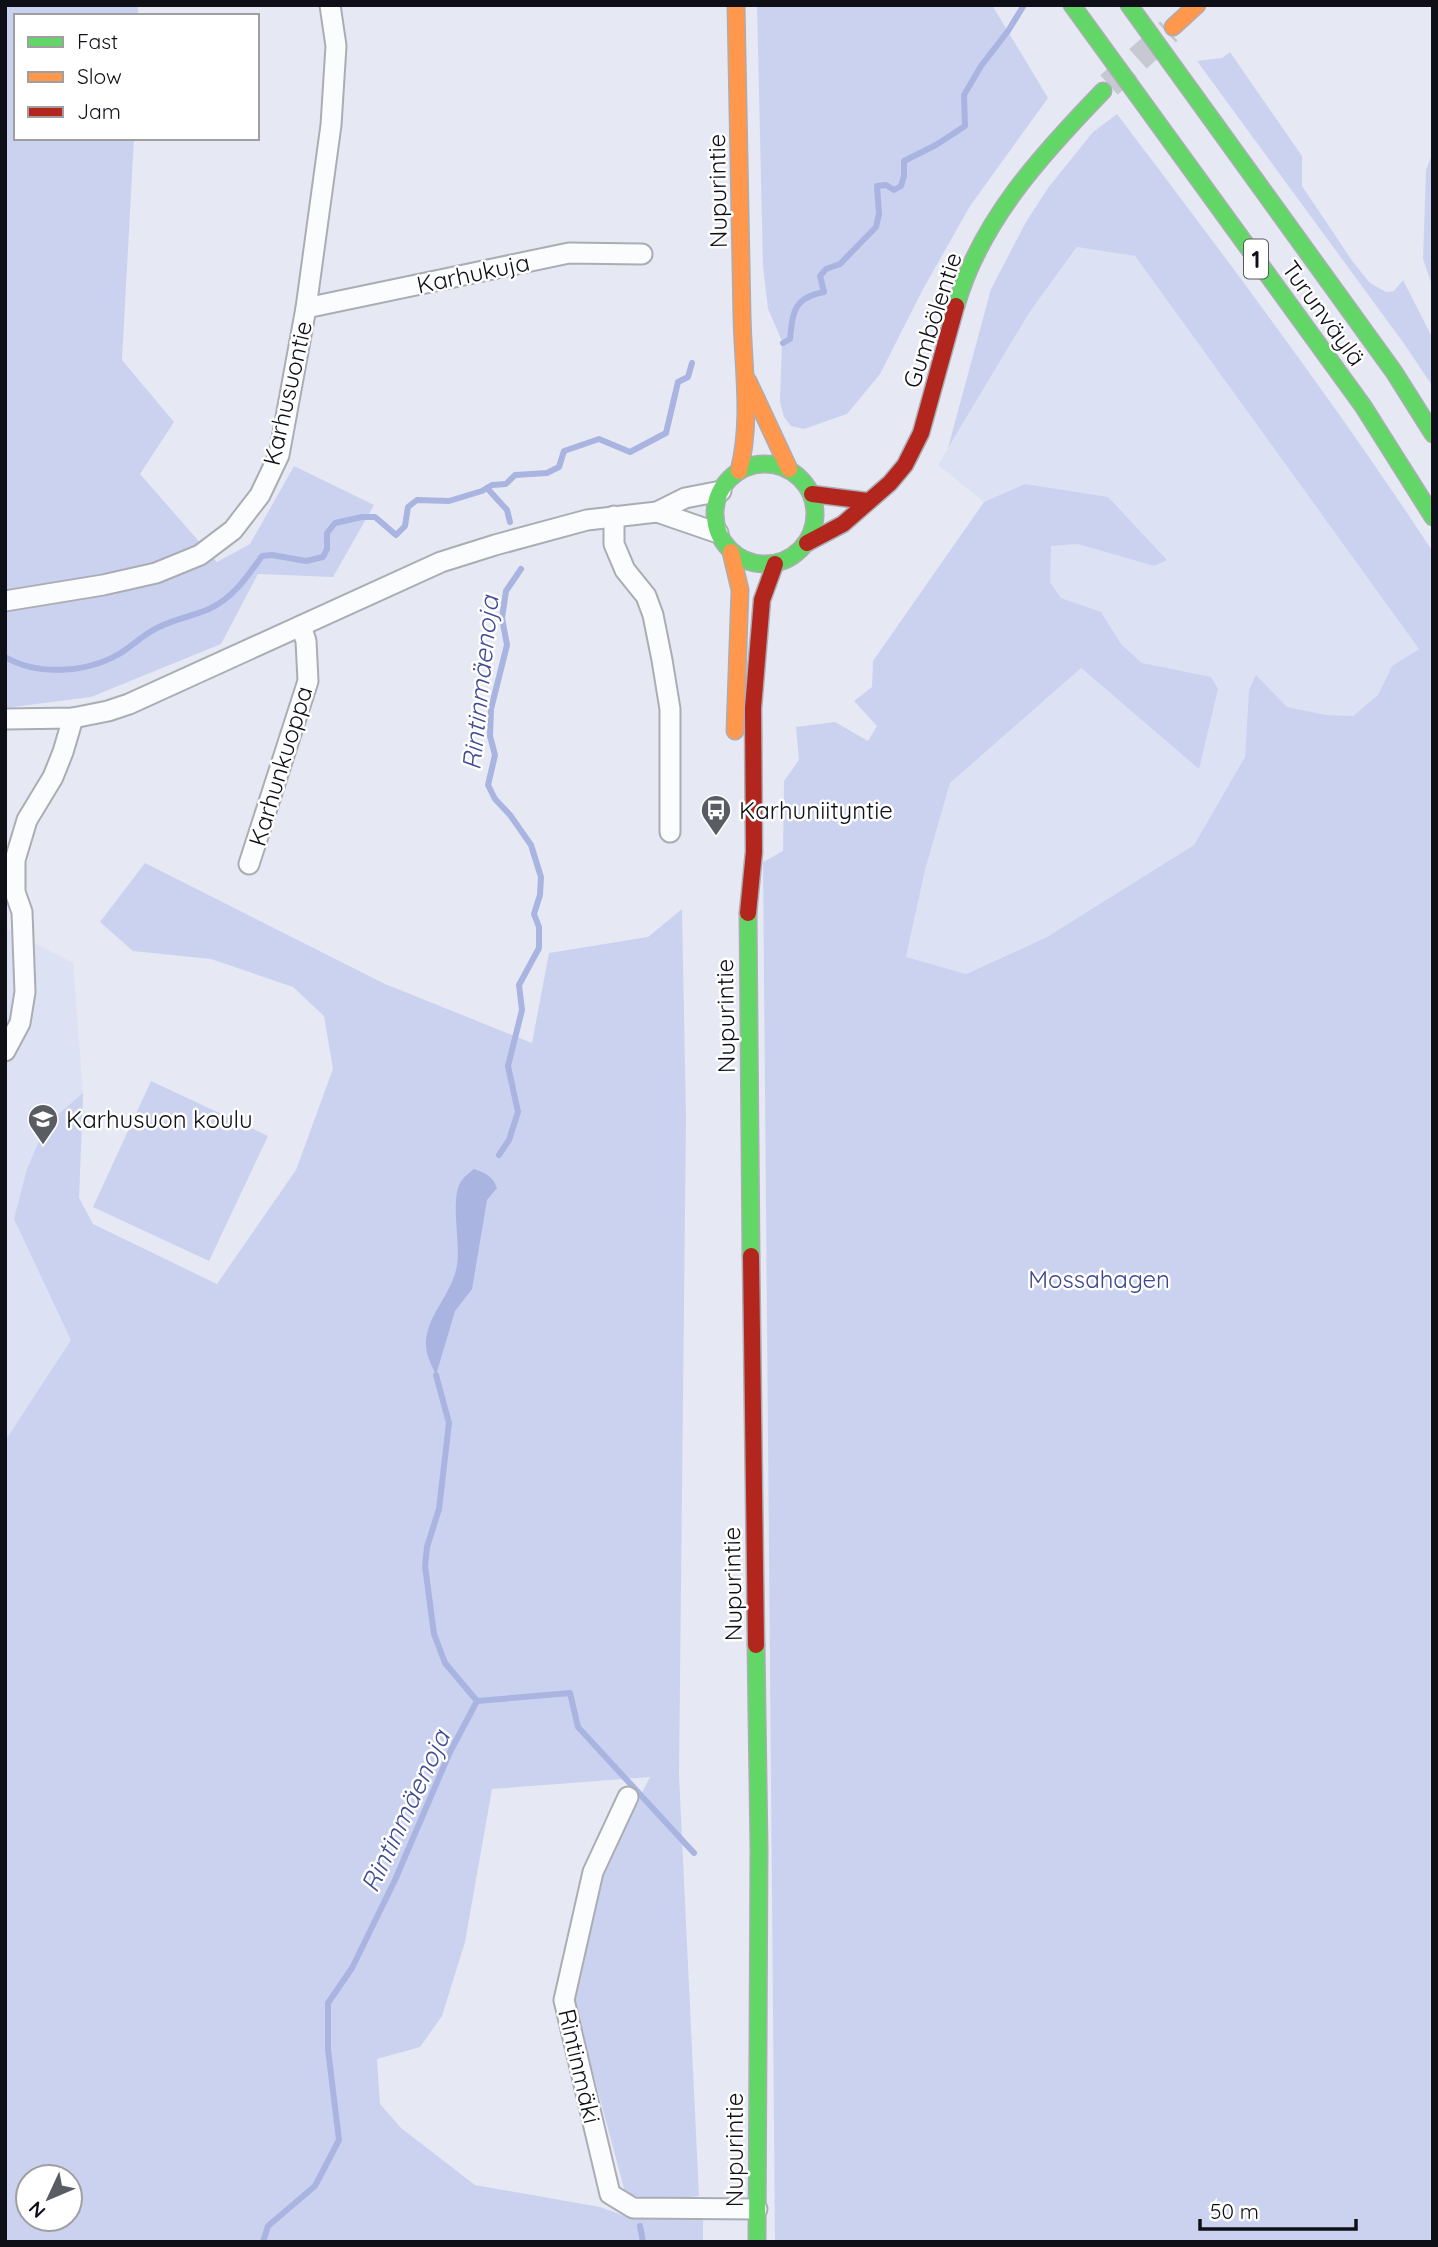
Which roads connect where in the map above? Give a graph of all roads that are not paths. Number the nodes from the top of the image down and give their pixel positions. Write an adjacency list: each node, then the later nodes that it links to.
1 (330, 5): 9 (street, Karhusuontie)
2 (736, 5): 10 (main road, Nupurintie)
3 (1072, 5): 19 (main road, Turunväylä / 1)
4 (1129, 5): 11 (main road, Turunväylä / 1)
5 (1197, 5): 6 (main road)
6 (1173, 27)
7 (1103, 91): 16 (main road, Gumbölentie)
8 (642, 254): 9 (street, Karhukuja)
9 (306, 308): 24 (street, Karhusuontie)
10 (746, 376): 12 (main road, Nupurintie); 13 (main road, Nupurintie)
11 (1433, 434)
12 (789, 469): 13 (main road); 15 (main road)
13 (739, 471): 14 (main road)
14 (720, 491): 17 (street); 20 (main road)
15 (812, 494): 16 (main road); 21 (main road)
16 (867, 501): 21 (main road, Gumbölentie)
17 (657, 512): 18 (street); 20 (street)
18 (614, 516): 25 (street); 29 (street)
19 (1433, 517)
20 (718, 533): 22 (main road)
21 (807, 543): 23 (main road)
22 (731, 552): 23 (main road); 28 (main road)
23 (775, 564): 32 (main road, Nupurintie)
24 (5, 601)
25 (301, 626): 26 (street); 31 (street, Karhunkuoppa)
26 (73, 718): 27 (street); 33 (street)
27 (5, 719)
28 (736, 749)
29 (670, 832)
30 (736, 854): 32 (main road, Nupurintie)
31 (249, 864)
32 (747, 925): 35 (main road, Nupurintie)
33 (5, 1051)
34 (628, 1797): 35 (street, Rintinmäki)
35 (757, 2208): 36 (main road, Nupurintie)
36 (757, 2242)

